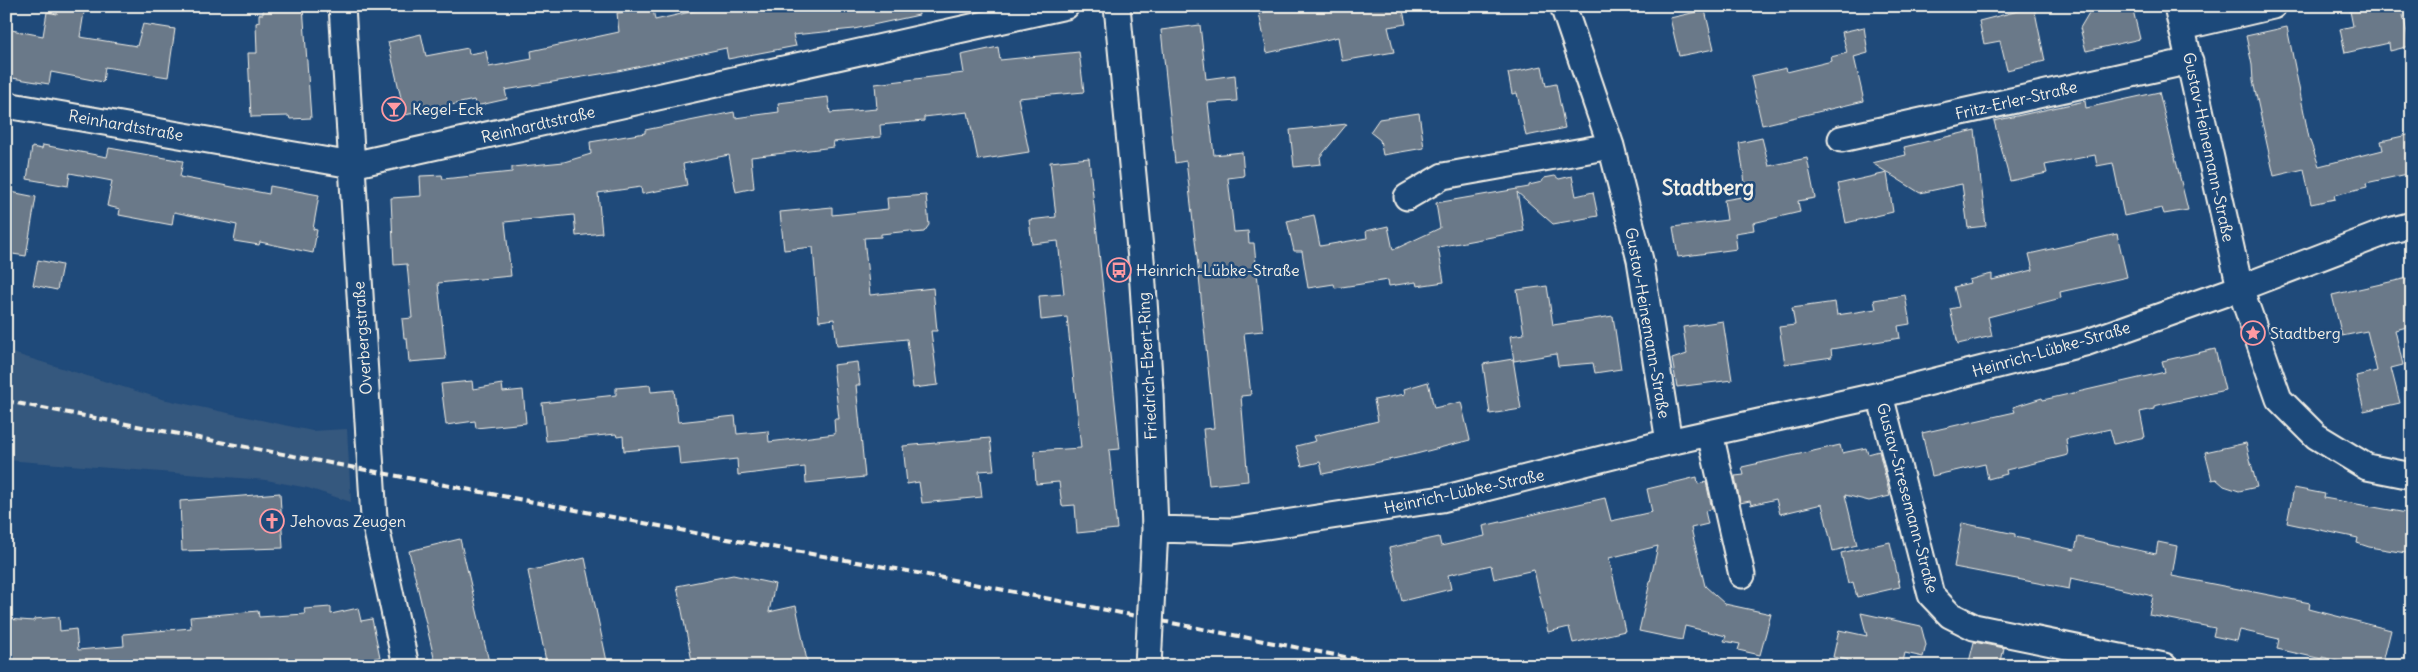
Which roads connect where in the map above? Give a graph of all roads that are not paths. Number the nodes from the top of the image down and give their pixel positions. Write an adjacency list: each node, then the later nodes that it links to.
1 (342, 6): 11 (street, Overbergstraße)
2 (1066, 6): 11 (street, Reinhardtstraße)
3 (1117, 6): 19 (street, Friedrich-Ebert-Ring)
4 (1563, 6): 10 (street, Gustav-Heinemann-Straße)
5 (2273, 6): 6 (street)
6 (2180, 17): 7 (street, Gustav-Heinemann-Straße)
7 (2190, 61): 9 (street, Fritz-Erler-Straße); 14 (street, Gustav-Heinemann-Straße)
8 (6, 105): 11 (street, Reinhardtstraße)
9 (1841, 139)
10 (1611, 146): 12 (street); 17 (street, Gustav-Heinemann-Straße)
11 (352, 165): 21 (street, Overbergstraße)
12 (1407, 197)
13 (2412, 226): 14 (street, Heinrich-Lübke-Straße)
14 (2240, 288): 15 (street, Heinrich-Lübke-Straße); 18 (street, Gustav-Heinemann-Straße)
15 (1880, 395): 16 (street, Heinrich-Lübke-Straße); 23 (street, Gustav-Stresemann-Straße)
16 (1710, 433): 17 (street, Heinrich-Lübke-Straße); 20 (street)
17 (1669, 442): 19 (street, Heinrich-Lübke-Straße)
18 (2412, 476)
19 (1155, 529): 22 (street, Friedrich-Ebert-Ring, bridge)
20 (1742, 575)
21 (406, 666)
22 (1148, 666)
23 (2164, 666)

